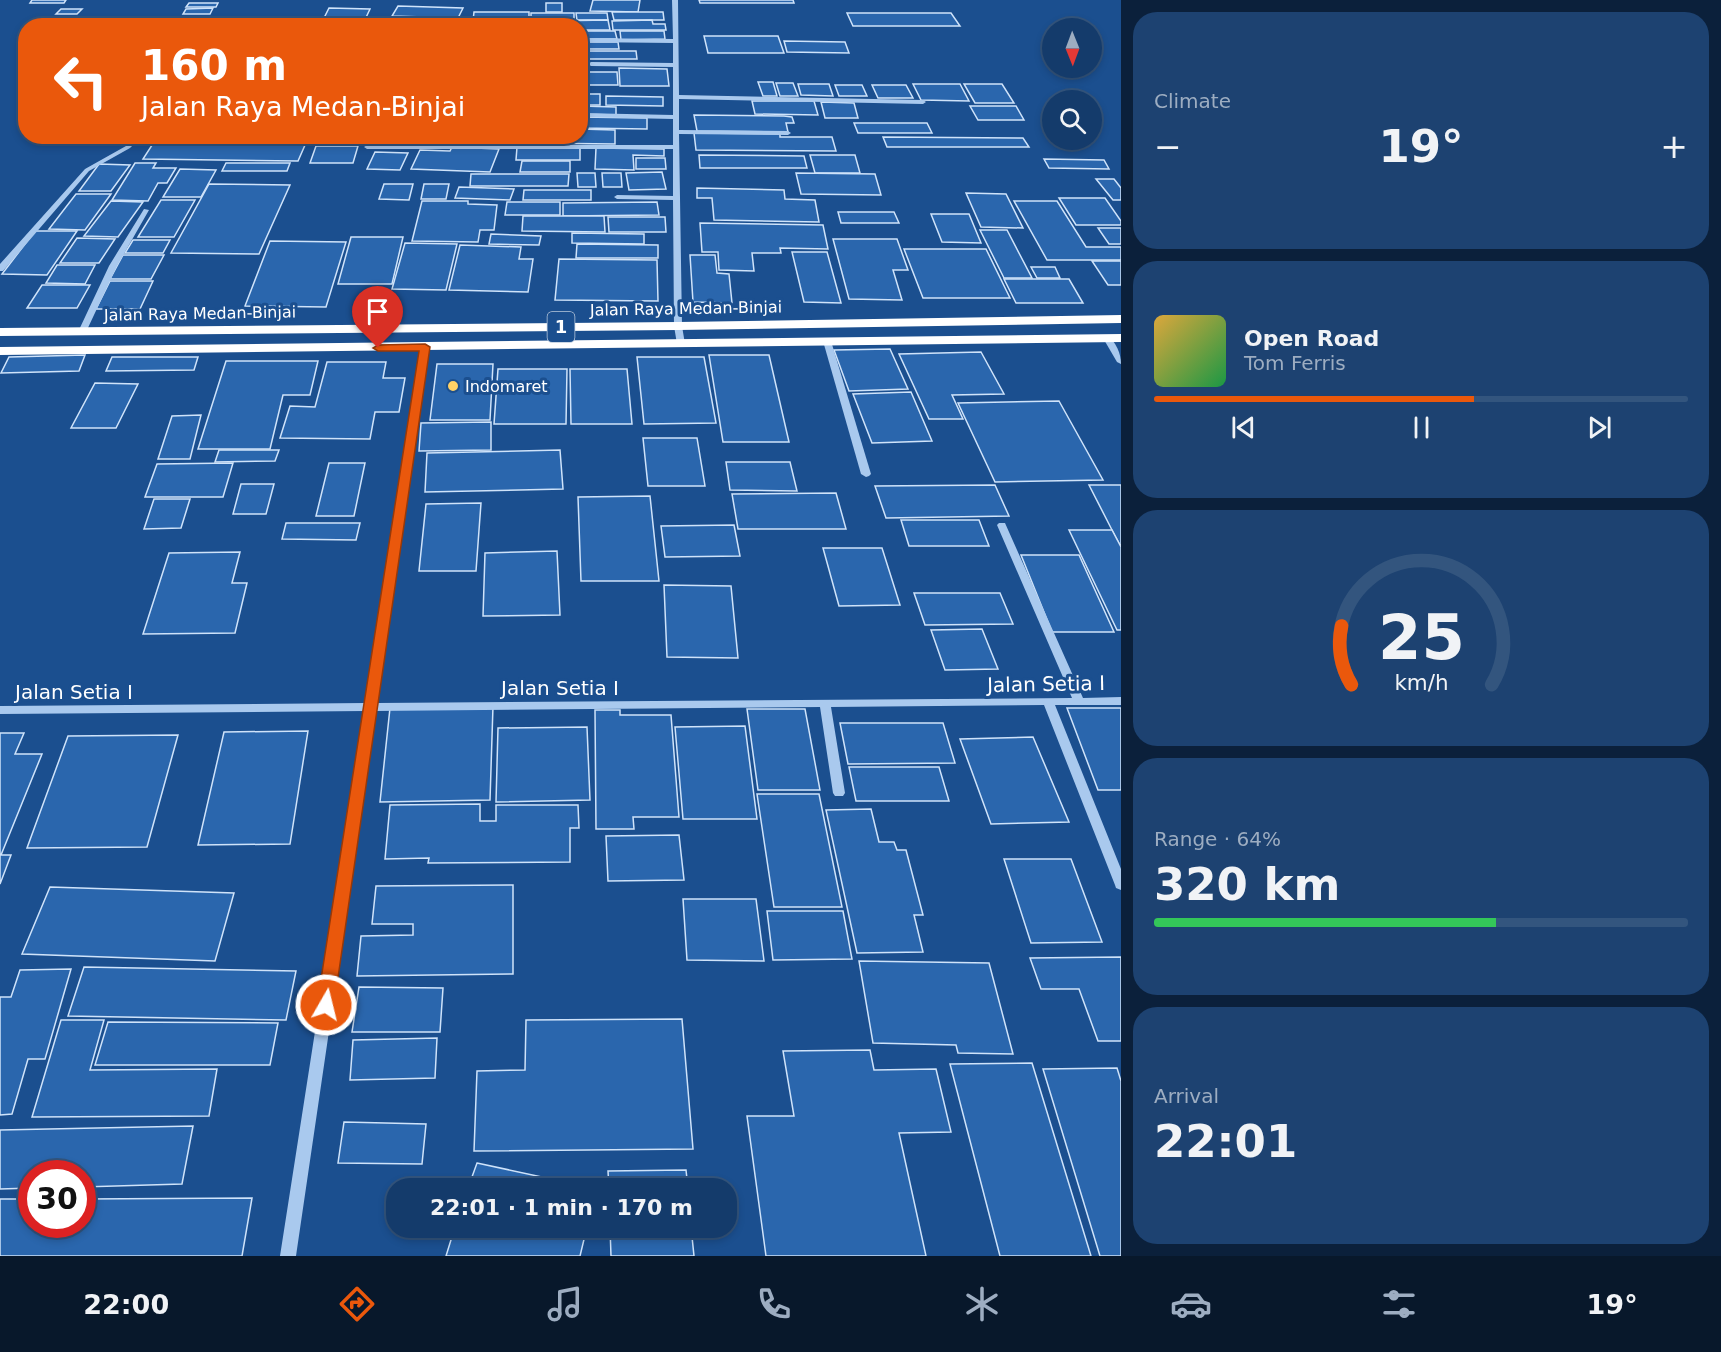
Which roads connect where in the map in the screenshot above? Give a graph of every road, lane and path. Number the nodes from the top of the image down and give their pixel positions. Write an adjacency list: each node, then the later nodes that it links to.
1 (675, 0): 3 (street)
2 (588, 40): 3 (street)
3 (675, 41): 5 (street)
4 (591, 64): 5 (street)
5 (676, 65): 6 (street)
6 (676, 97): 7 (street); 9 (street)
7 (923, 102)
8 (588, 115): 9 (street)
9 (676, 117): 10 (street)
10 (676, 132): 11 (street); 14 (street)
11 (788, 133)
12 (131, 144): 18 (street)
13 (367, 147): 14 (street)
14 (677, 147): 16 (street)
15 (617, 197): 16 (street)
16 (677, 198): 20 (street)
17 (146, 210): 22 (street)
18 (0, 269)
19 (1121, 319): 20 (highway, Jalan Raya Medan-Binjai / 1)
20 (678, 326): 22 (highway, Jalan Raya Medan-Binjai / 1); 25 (street)
21 (0, 332): 22 (highway, Jalan Raya Medan-Binjai / 1)
22 (82, 332)
23 (1114, 338): 24 (highway, Jalan Raya Medan-Binjai / 1); 28 (street)
24 (827, 341): 25 (highway, Jalan Raya Medan-Binjai / 1); 29 (street)
25 (681, 344): 26 (highway, Jalan Raya Medan-Binjai / 1)
26 (425, 347): 27 (highway, Jalan Raya Medan-Binjai / 1); 35 (street)
27 (0, 351)
28 (1121, 362)
29 (866, 474)
30 (1002, 525): 31 (street)
31 (1078, 701): 32 (street, Jalan Setia I); 33 (street, Jalan Setia I)
32 (1121, 701)
33 (1048, 702): 34 (street, Jalan Setia I); 38 (street)
34 (825, 704): 35 (street, Jalan Setia I); 37 (street)
35 (369, 707): 36 (street, Jalan Setia I); 39 (street)
36 (0, 710)
37 (839, 793)
38 (1121, 885)
39 (288, 1256)

